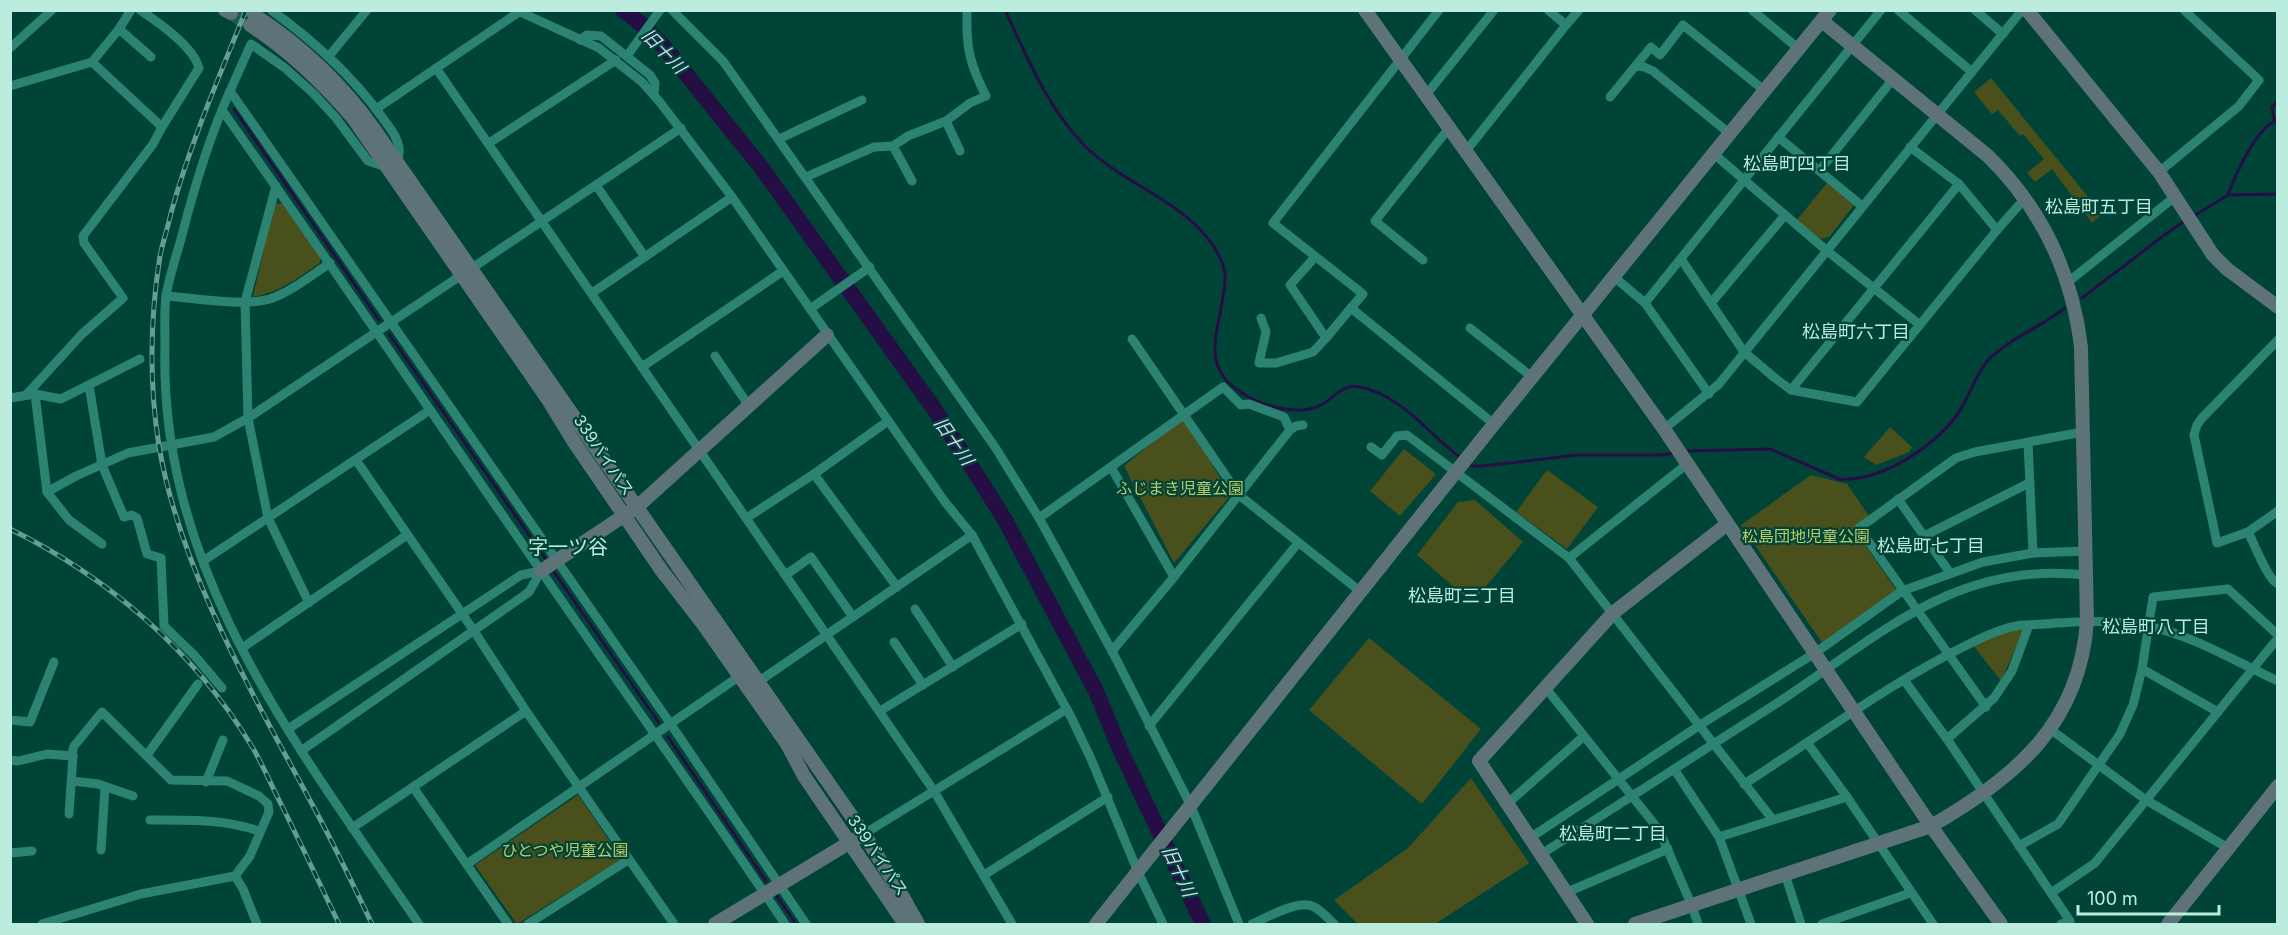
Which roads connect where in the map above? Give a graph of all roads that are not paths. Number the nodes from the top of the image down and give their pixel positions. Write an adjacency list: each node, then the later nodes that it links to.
1 (52, 10): 29 (street)
2 (131, 10): 25 (street)
3 (140, 10): 52 (street)
4 (271, 10): 32 (street)
5 (367, 10): 32 (street)
6 (660, 10): 31 (street)
7 (672, 10): 57 (street)
8 (968, 10): 51 (street)
9 (1365, 10): 34 (street)
10 (1439, 10): 34 (street)
11 (1494, 10): 45 (street)
12 (1548, 10): 24 (street)
13 (1579, 10): 24 (street)
14 (1752, 10): 30 (street)
15 (1881, 10): 28 (street)
16 (1898, 10): 39 (street)
17 (1975, 10): 26 (street)
18 (2022, 10): 26 (street)
19 (2027, 10): 66 (street)
20 (2184, 10): 66 (street)
21 (517, 11): 27 (street); 38 (street)
22 (1826, 16): 28 (street); 30 (street)
23 (252, 20): 64 (street)
24 (1566, 26): 62 (street)
25 (119, 29): 33 (street); 36 (street)
26 (2003, 34): 39 (street)
27 (580, 40): 31 (street); 35 (street)
28 (1852, 45): 40 (street); 56 (street)
29 (10, 48)
30 (1799, 49): 42 (street)
31 (628, 55): 44 (street)
32 (329, 56): 48 (street)
33 (151, 57)
34 (1400, 59): 45 (street); 82 (street)
35 (616, 60): 44 (street); 58 (street)
36 (92, 62): 41 (street); 52 (street)
37 (1636, 66): 42 (street); 46 (street); 55 (street)
38 (436, 68): 48 (street); 58 (street)
39 (1972, 72): 50 (street)
40 (1893, 79): 50 (street); 65 (street)
41 (10, 86)
42 (1765, 91): 55 (street)
43 (230, 92): 49 (street); 64 (street); 102 (street)
44 (654, 95): 53 (street)
45 (1426, 95): 54 (street)
46 (1610, 98)
47 (862, 100): 57 (street)
48 (376, 109): 64 (street)
49 (222, 110): 72 (street); 93 (street)
50 (1937, 114): 60 (street); 75 (street)
51 (946, 121): 59 (street); 61 (street)
52 (162, 127): 117 (street)
53 (681, 128): 71 (street); 74 (street)
54 (1449, 128): 62 (street); 84 (street)
55 (1730, 134): 63 (street)
56 (1778, 137): 65 (street); 69 (street)
57 (779, 139): 67 (street)
58 (489, 143): 78 (street)
59 (893, 146): 67 (street); 68 (street)
60 (1910, 147): 70 (street); 76 (street)
61 (960, 151)
62 (1466, 151): 100 (street)
63 (1714, 154): 69 (street); 89 (street)
64 (392, 165): 88 (street)
65 (1820, 171): 76 (street)
66 (2159, 172): 73 (street)
67 (806, 177): 86 (street)
68 (912, 180)
69 (1744, 180): 77 (street); 83 (street)
70 (1959, 184): 79 (street); 91 (street)
71 (596, 185): 78 (street); 81 (street)
72 (276, 186): 85 (street); 94 (street)
73 (2176, 196): 90 (street); 97 (street)
74 (732, 198): 81 (street); 87 (street)
75 (2026, 198): 79 (street); 90 (street)
76 (1862, 206): 80 (street)
77 (1785, 215): 80 (street); 96 (street)
78 (543, 220): 88 (street); 92 (street)
79 (1997, 230): 103 (street)
80 (1826, 250): 91 (street); 110 (street)
81 (645, 257): 92 (street)
82 (1315, 257): 98 (street); 107 (street)
83 (1681, 259): 95 (street); 96 (street)
84 (1423, 260)
85 (330, 263): 94 (street); 105 (street)
86 (867, 269): 99 (street); 149 (street)
87 (783, 271): 99 (street); 113 (street)
88 (466, 272): 102 (street); 144 (street); 146 (street, 339バイパス)
89 (1614, 277): 95 (street); 100 (street)
90 (2068, 282): 129 (street)
91 (1873, 288): 103 (street); 116 (street)
92 (592, 293): 113 (street)
93 (166, 296): 94 (street); 131 (street)
94 (245, 302): 123 (street)
95 (1645, 303): 118 (street)
96 (1711, 303): 110 (street)
97 (2277, 307)
98 (1351, 308): 107 (street); 125 (street)
99 (810, 309): 106 (street)
100 (1583, 315): 114 (street); 127 (street)
101 (1261, 318): 107 (street)
102 (390, 323): 105 (street); 161 (street)
103 (1920, 325): 116 (street)
104 (1470, 328): 114 (street)
105 (376, 333): 121 (street); 123 (street)
106 (827, 335): 120 (street); 124 (street)
107 (1326, 338)
108 (1132, 339): 122 (street)
109 (2277, 340): 151 (street)
110 (1744, 352): 116 (street); 118 (street)
111 (715, 356): 120 (street)
112 (140, 359): 115 (street)
113 (642, 367): 133 (street)
114 (1532, 377): 125 (street)
115 (89, 385): 117 (street); 136 (street)
116 (1791, 390)
117 (31, 394): 119 (street); 141 (street)
118 (1709, 394): 127 (street)
119 (10, 398)
120 (749, 406): 133 (street)
121 (430, 410): 134 (street); 163 (street)
122 (1185, 416): 128 (street); 137 (street); 142 (street)
123 (248, 418): 131 (street); 148 (street)
124 (888, 421): 139 (street); 153 (street)
125 (1494, 424): 138 (street)
126 (1303, 425): 128 (street)
127 (1664, 429): 135 (street)
128 (1290, 430): 142 (street)
129 (2083, 432): 130 (street); 157 (street)
130 (2028, 442): 140 (street); 143 (street)
131 (171, 445): 136 (street); 160 (street)
132 (1371, 447): 138 (street)
133 (700, 449): 144 (street); 147 (street)
134 (356, 460): 148 (street); 152 (street)
135 (1685, 462): 150 (street); 159 (street)
136 (102, 465): 141 (street); 203 (street)
137 (1111, 467): 149 (street); 167 (street)
138 (1458, 471): 159 (street); 172 (street)
139 (814, 474): 147 (street); 170 (street)
140 (2029, 483): 154 (street); 158 (street)
141 (47, 492): 156 (street)
142 (1239, 495): 155 (street); 167 (street)
143 (1898, 499): 154 (street); 171 (street)
144 (637, 507): 146 (street); 196 (street)
145 (2277, 512): 151 (street)
146 (625, 516): 161 (street); 196 (street, 339バイパス)
147 (748, 517): 165 (street)
148 (268, 518): 160 (street); 173 (street)
149 (1039, 518): 188 (street)
150 (1726, 525): 177 (street); 189 (street)
151 (2248, 531): 169 (street)
152 (407, 535): 173 (street); 176 (street)
153 (972, 535): 170 (street); 180 (street)
154 (1924, 536): 164 (street)
155 (1298, 543): 172 (street); 213 (street)
156 (102, 544)
157 (2085, 551): 158 (street); 166 (street)
158 (2033, 553): 162 (street)
159 (1569, 558): 177 (street)
160 (203, 561): 187 (street)
161 (556, 561): 163 (street); 211 (street)
162 (1983, 562): 164 (street); 168 (street)
163 (541, 571): 176 (street); 183 (street); 216 (street)
164 (1950, 573): 171 (street)
165 (787, 574): 178 (street); 184 (street)
166 (2086, 574): 168 (street); 179 (street)
167 (1174, 577): 188 (street)
168 (1989, 581): 175 (street)
169 (2277, 584)
170 (897, 587): 178 (street)
171 (1902, 591): 175 (street); 189 (street)
172 (1361, 592): 244 (street)
173 (309, 603): 187 (street)
174 (915, 609): 192 (street)
175 (1916, 610): 190 (street); 193 (street)
176 (462, 613): 183 (street); 214 (street)
177 (1612, 613): 202 (street); 212 (street)
178 (853, 617): 184 (street)
179 (2087, 621): 181 (street); 182 (street); 215 (street)
180 (1022, 624): 192 (street); 205 (street)
181 (2029, 626): 190 (street); 204 (street)
182 (2149, 626): 185 (street); 194 (street); 195 (street)
183 (474, 631): 206 (street); 222 (street)
184 (827, 634): 201 (street); 207 (street)
185 (2277, 637): 195 (street)
186 (894, 642): 200 (street)
187 (242, 648): 214 (street)
188 (1112, 651): 213 (street)
189 (1815, 653): 193 (street); 212 (street)
190 (1947, 655): 197 (street); 204 (street)
191 (54, 662): 210 (street)
192 (953, 667): 200 (street)
193 (1827, 669): 208 (street); 220 (street)
194 (2142, 669): 209 (street); 226 (street)
195 (2251, 669): 198 (street); 209 (street)
196 (744, 673): 201 (street); 211 (street)
197 (1904, 680): 208 (street); 219 (street)
198 (2277, 681)
199 (198, 684): 223 (street)
200 (923, 685): 207 (street)
201 (753, 686): 251 (street); 254 (street, 339バイパス)
202 (1545, 687): 217 (street); 243 (street)
203 (222, 688)
204 (1986, 707): 219 (street)
205 (1067, 709): 236 (street); 240 (street)
206 (526, 711): 234 (street); 235 (street)
207 (880, 711): 236 (street)
208 (1854, 711): 221 (street); 248 (street)
209 (2218, 712): 242 (street)
210 (10, 720)
211 (670, 723): 216 (street); 269 (street)
212 (1701, 725): 220 (street); 228 (street)
213 (1149, 726): 244 (street)
214 (288, 729): 222 (street)
215 (2050, 729): 226 (street); 237 (street)
216 (656, 734): 235 (street); 271 (street)
217 (1583, 737): 228 (street); 243 (street)
218 (223, 740): 230 (street)
219 (1947, 740): 237 (street)
220 (1714, 742): 227 (street); 231 (street)
221 (1808, 744): 231 (street); 241 (street)
222 (301, 751): 249 (street)
223 (147, 755): 224 (street); 230 (street)
224 (73, 756): 225 (street); 229 (street)
225 (10, 760)
226 (2100, 766): 242 (street); 256 (street)
227 (1674, 769): 239 (street); 252 (street)
228 (1618, 780): 239 (street); 253 (street)
229 (72, 781): 233 (street); 245 (street)
230 (206, 782): 250 (street)
231 (1744, 784): 247 (street)
232 (2277, 786): 257 (street)
233 (105, 787): 238 (street); 259 (street)
234 (413, 787): 249 (street); 264 (street)
235 (578, 787): 263 (street); 264 (street)
236 (934, 791): 251 (street); 267 (street)
237 (1984, 794): 248 (street); 256 (street)
238 (133, 796)
239 (1631, 796): 258 (street); 262 (street)
240 (1108, 797): 265 (street); 267 (street)
241 (1847, 797): 247 (street); 255 (street)
242 (2146, 800): 257 (street); 274 (street)
243 (1508, 803): 253 (street)
244 (1189, 809): 265 (street); 291 (street)
245 (69, 814)
246 (150, 820): 250 (street)
247 (1773, 820): 252 (street)
248 (1931, 826): 255 (street); 300 (street)
249 (352, 828): 279 (street)
250 (260, 831): 268 (street)
251 (864, 834): 254 (street); 287 (street)
252 (1719, 837): 270 (street)
253 (1530, 838): 262 (street)
254 (850, 843): 269 (street); 286 (street, 339バイパス)
255 (1878, 843): 266 (street); 273 (street)
256 (2019, 846): 274 (street)
257 (2228, 848): 302 (street)
258 (1668, 849): 272 (street); 275 (street)
259 (101, 850)
260 (32, 851): 261 (street)
261 (10, 853)
262 (1540, 855): 272 (street)
263 (628, 860): 281 (street); 282 (street)
264 (467, 864): 280 (street)
265 (1138, 872): 289 (street); 290 (street)
266 (1785, 874): 270 (street); 297 (street)
267 (984, 875): 288 (street)
268 (235, 876): 277 (street); 278 (street)
269 (779, 884): 271 (street); 285 (street)
270 (1739, 890): 275 (street); 296 (street)
271 (764, 893): 283 (street); 284 (street)
272 (1565, 893): 294 (street)
273 (1910, 893): 298 (street); 299 (street)
274 (2051, 893): 301 (street)
275 (1692, 906): 276 (street); 295 (street)
276 (1643, 923)
277 (42, 924)
278 (257, 924)
279 (419, 924)
280 (508, 924)
281 (528, 924)
282 (674, 924)
283 (715, 924)
284 (785, 924)
285 (806, 924)
286 (905, 924)
287 (918, 924)
288 (1012, 924)
289 (1096, 924)
290 (1163, 924)
291 (1239, 924)
292 (1252, 924): 293 (street)
293 (1334, 924)
294 (1587, 924)
295 (1698, 924)
296 (1751, 924)
297 (1801, 924)
298 (1822, 924)
299 (1933, 924)
300 (2001, 924)
301 (2061, 924)
302 (2168, 924)

